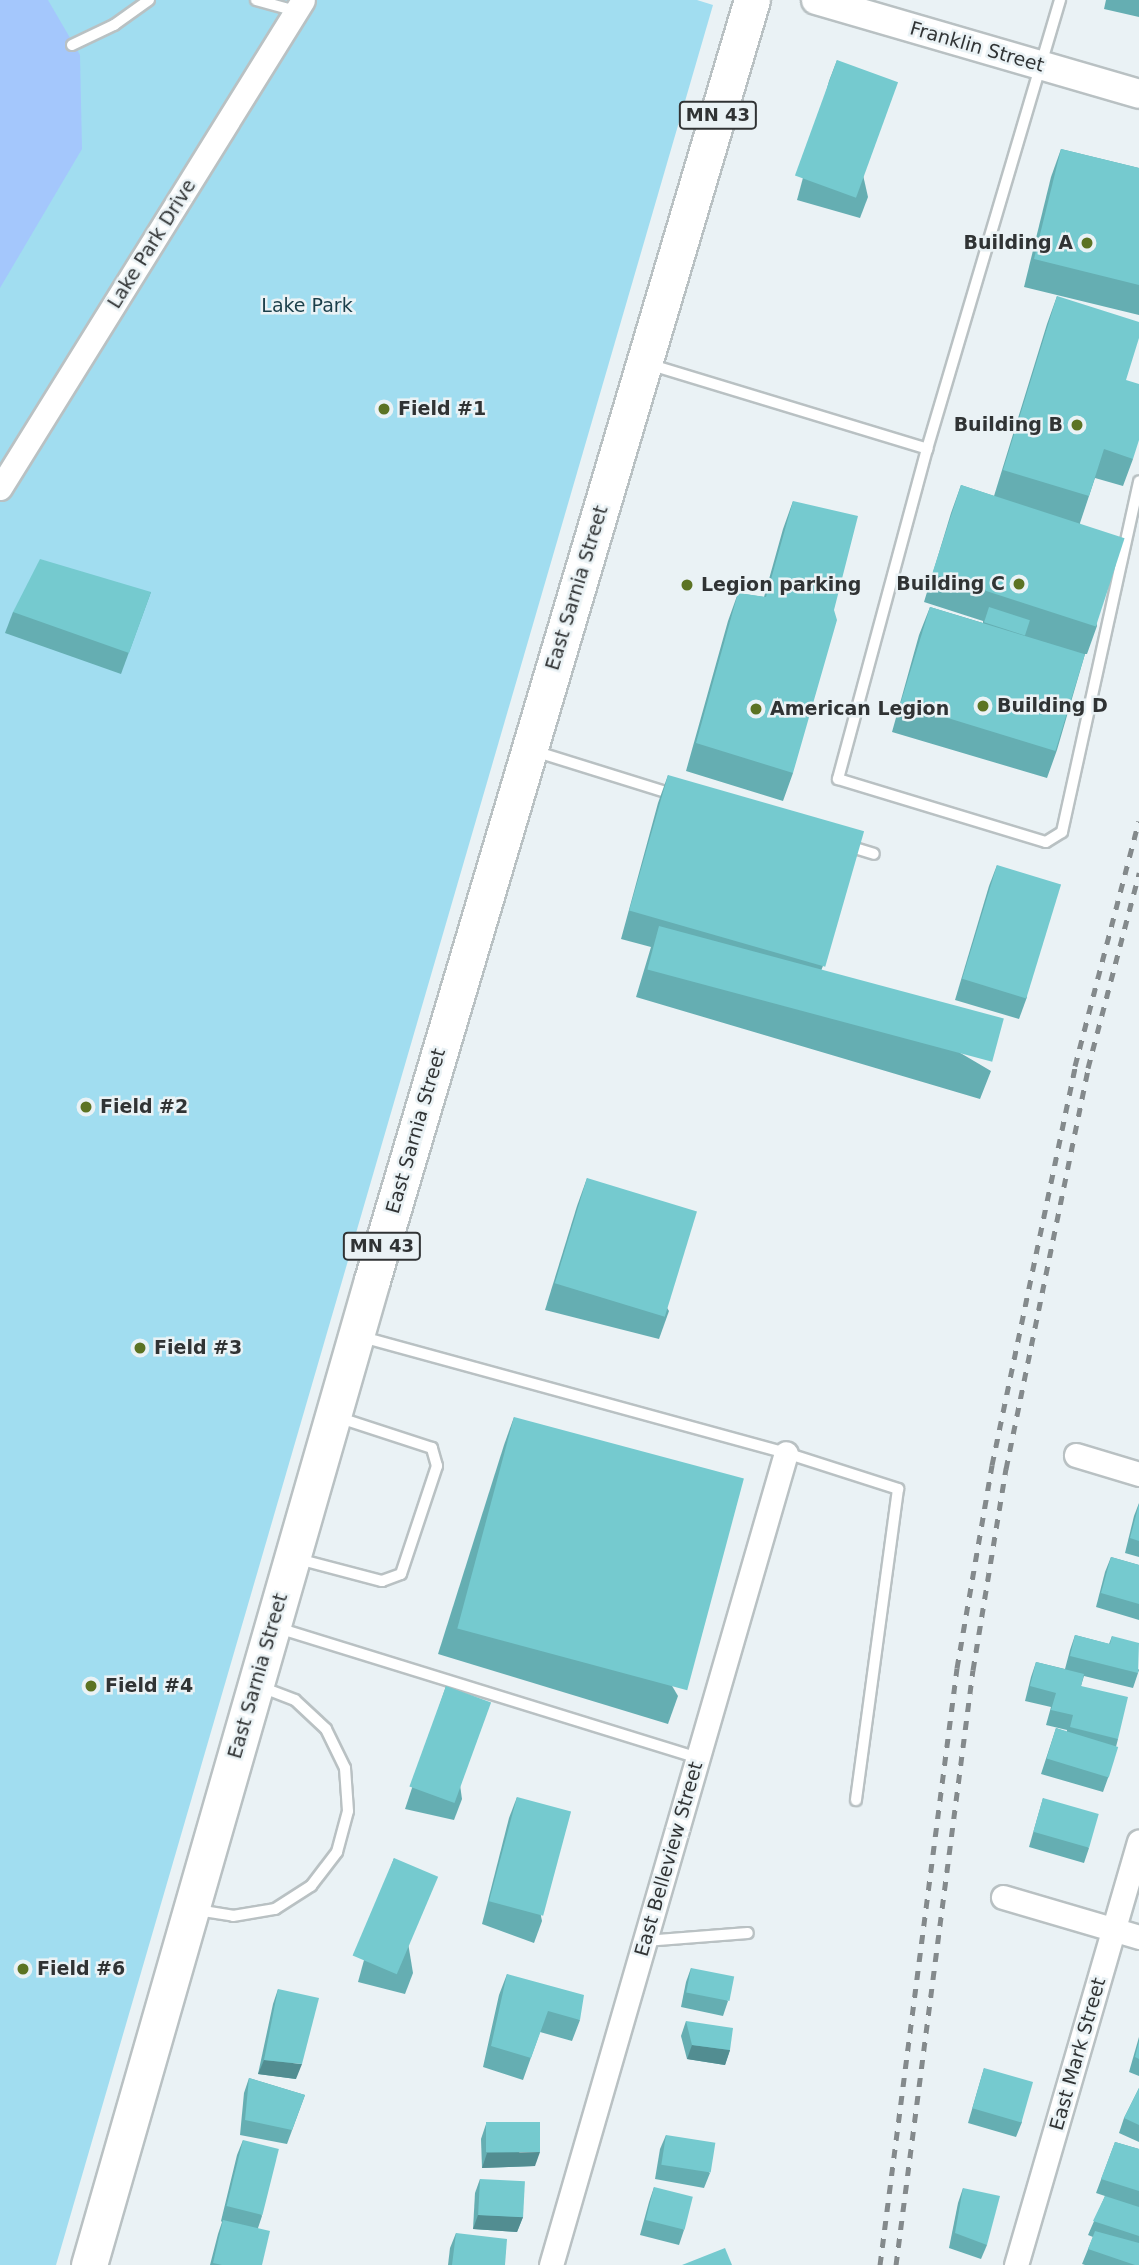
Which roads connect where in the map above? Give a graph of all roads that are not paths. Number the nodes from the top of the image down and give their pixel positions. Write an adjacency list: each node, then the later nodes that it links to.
1 (149, 0): 7 (lane)
2 (256, 0): 6 (lane)
3 (752, 0): 10 (main road, East Sarnia Street / MN 43)
4 (816, 0): 8 (street, Franklin Street)
5 (1060, 0): 8 (lane)
6 (300, 6): 13 (street, Lake Park Drive)
7 (72, 45)
8 (1042, 66): 9 (street, Franklin Street); 11 (lane)
9 (1139, 94)
10 (646, 363): 11 (lane); 14 (main road, East Sarnia Street / MN 43)
11 (928, 449): 12 (lane)
12 (1139, 481)
13 (0, 488)
14 (528, 749): 15 (lane); 18 (main road, East Sarnia Street / MN 43)
15 (688, 798)
16 (835, 842): 17 (lane)
17 (874, 854)
18 (356, 1336): 19 (main road, East Sarnia Street / MN 43); 20 (lane)
19 (332, 1416): 23 (main road, East Sarnia Street / MN 43); 23 (lane)
20 (786, 1454): 26 (street, East Belleview Street); 27 (lane)
21 (1076, 1455): 22 (street)
22 (1139, 1474)
23 (292, 1557): 24 (main road, East Sarnia Street / MN 43)
24 (272, 1626): 25 (main road, East Sarnia Street / MN 43); 26 (lane)
25 (255, 1684): 30 (main road, East Sarnia Street / MN 43); 30 (lane)
26 (698, 1758): 34 (street, East Belleview Street)
27 (856, 1800)
28 (1139, 1842): 31 (street, East Mark Street)
29 (1003, 1897): 31 (street)
30 (191, 1909): 35 (main road, East Sarnia Street / MN 43)
31 (1114, 1930): 33 (street); 37 (street, East Mark Street)
32 (748, 1933): 34 (lane)
33 (1139, 1937)
34 (645, 1941): 36 (street, East Belleview Street)
35 (89, 2265)
36 (551, 2265)
37 (1016, 2265)

